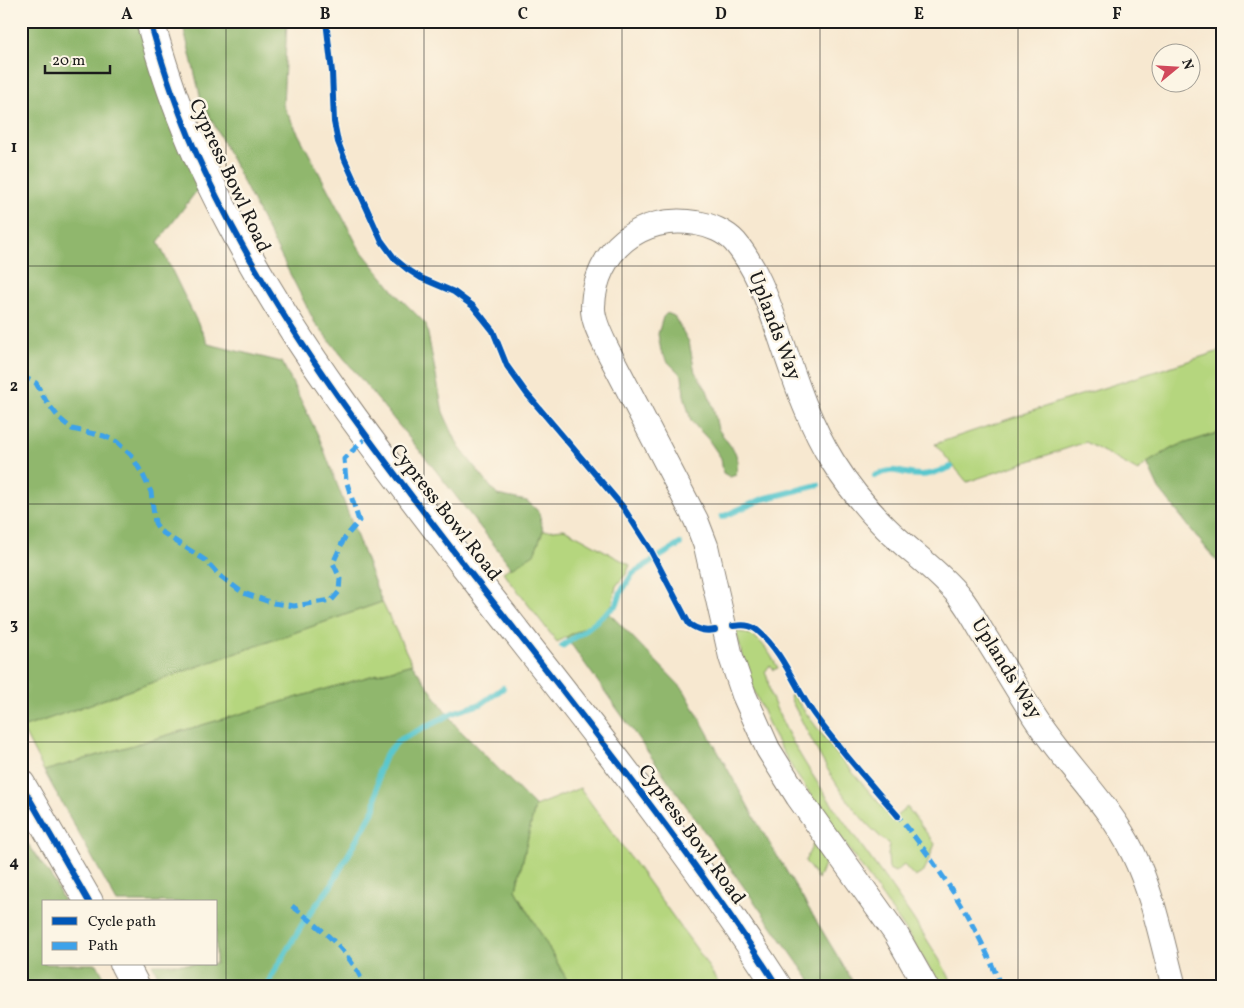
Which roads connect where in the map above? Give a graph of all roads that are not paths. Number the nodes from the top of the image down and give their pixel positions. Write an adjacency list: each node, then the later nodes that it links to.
1 (150, 21): 6 (street, Cypress Bowl Road)
2 (21, 784): 3 (street)
3 (88, 900)
4 (125, 966): 5 (street)
5 (136, 987)
6 (778, 987)
7 (926, 987): 8 (street, Uplands Way)
8 (1174, 987)

